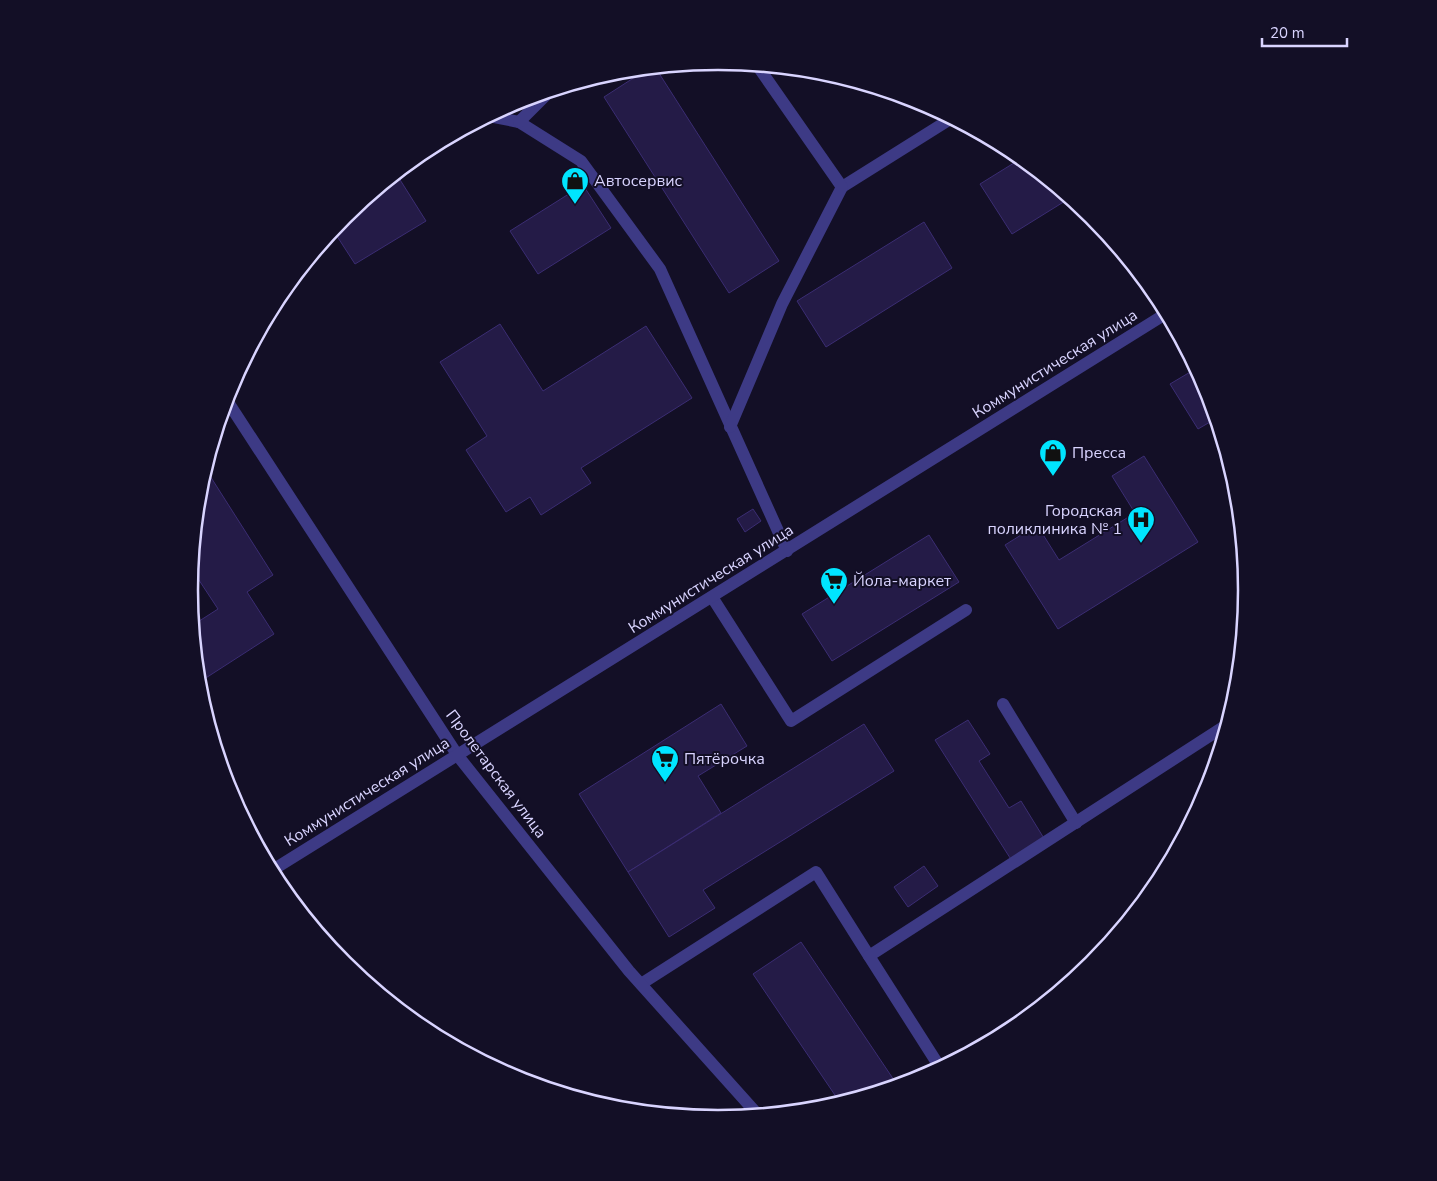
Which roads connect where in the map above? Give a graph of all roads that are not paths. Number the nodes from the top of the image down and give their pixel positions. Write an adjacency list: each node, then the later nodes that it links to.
1 (762, 72): 6 (street)
2 (538, 103): 4 (street)
3 (500, 118): 4 (street)
4 (519, 122): 9 (street)
5 (945, 122): 6 (street)
6 (842, 187): 9 (street)
7 (1161, 317): 10 (street, Коммунистическая улица)
8 (232, 408): 15 (street, Пролетарская улица)
9 (730, 426): 10 (street)
10 (787, 550): 11 (street, Коммунистическая улица)
11 (712, 597): 12 (street); 15 (street, Коммунистическая улица)
12 (966, 610)
13 (1004, 704): 16 (street)
14 (1220, 729): 16 (street)
15 (458, 756): 17 (street, Коммунистическая улица); 19 (street, Пролетарская улица)
16 (1076, 823): 18 (street)
17 (278, 867)
18 (869, 956): 19 (street); 20 (street)
19 (641, 984): 21 (street, Пролетарская улица)
20 (937, 1062)
21 (754, 1110)

